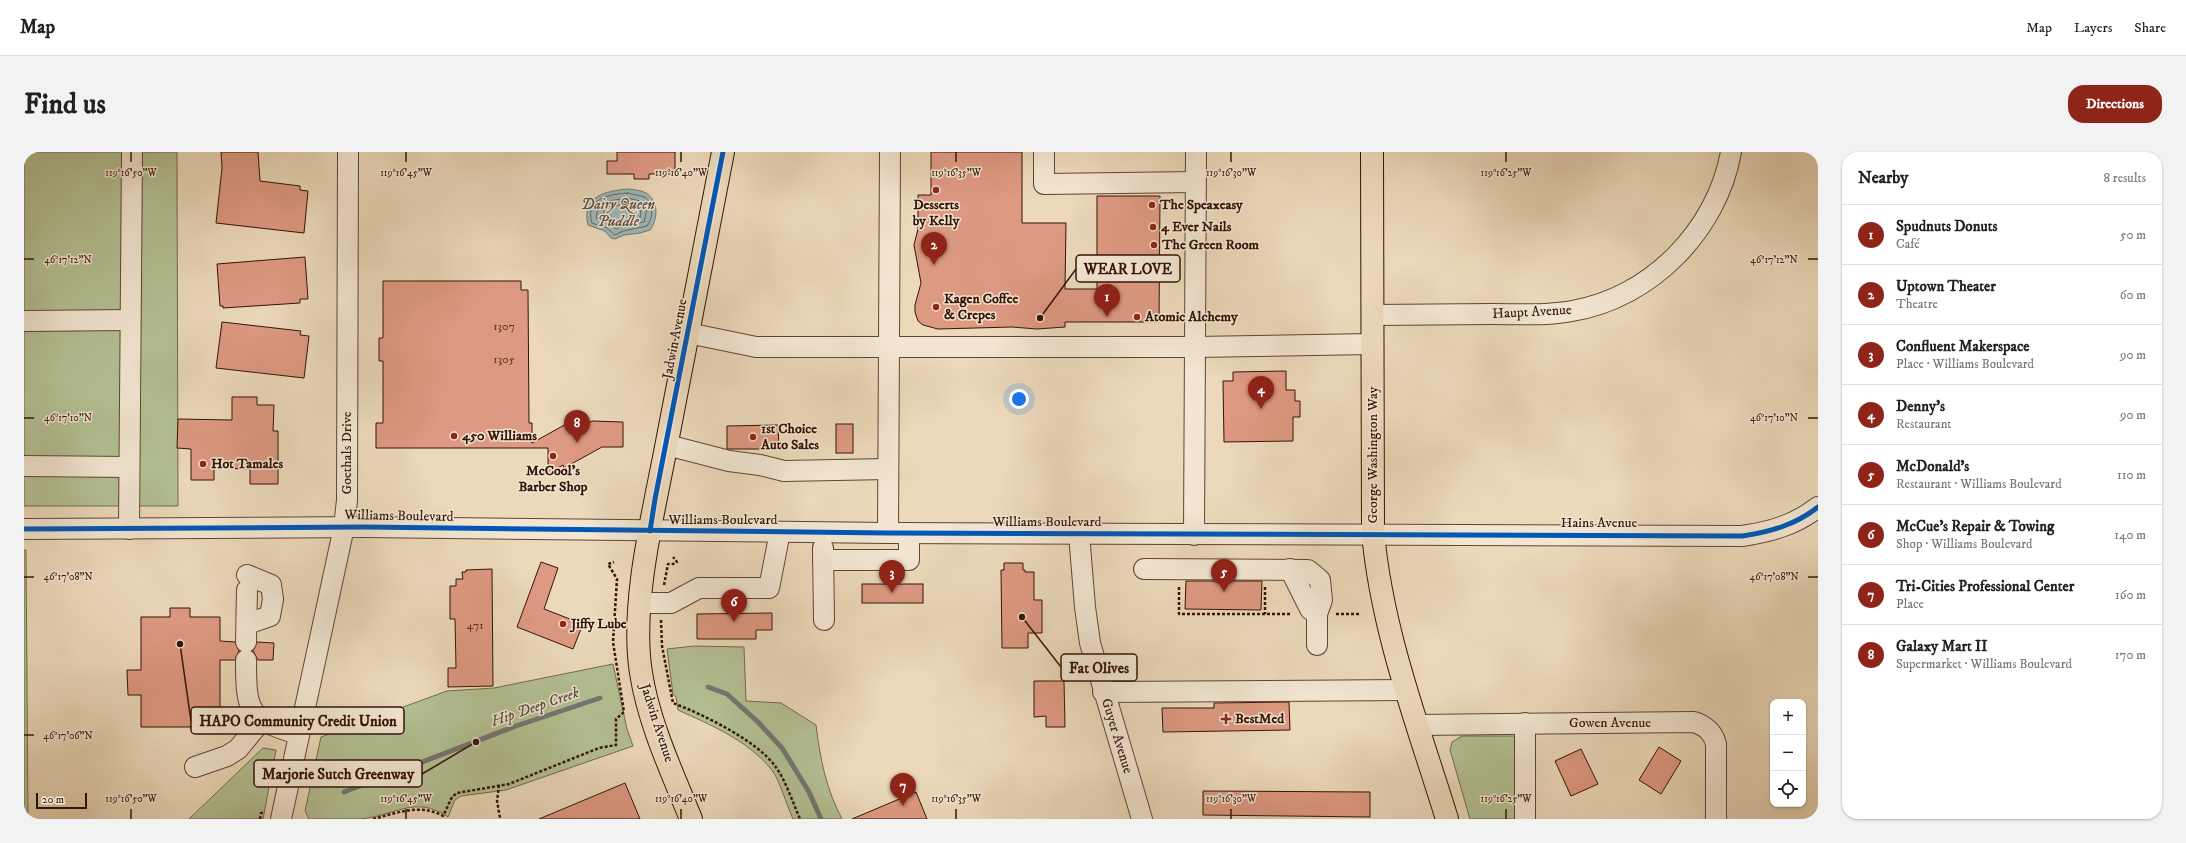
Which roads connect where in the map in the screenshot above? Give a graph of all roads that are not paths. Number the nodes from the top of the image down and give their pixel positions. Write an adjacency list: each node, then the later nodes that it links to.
1 (132, 152): 12 (street)
2 (348, 152): 22 (street, Goethals Drive)
3 (723, 152): 13 (main road, Jadwin Avenue)
4 (890, 152): 15 (street)
5 (1044, 152): 9 (street)
6 (1196, 152): 9 (street)
7 (1372, 152): 10 (main road, George Washington Way)
8 (1731, 152): 10 (street, Haupt Avenue)
9 (1195, 182): 16 (street)
10 (1372, 315): 14 (main road, George Washington Way)
11 (24, 320): 12 (street)
12 (130, 320): 19 (street)
13 (688, 333): 15 (street); 17 (main road, Jadwin Avenue)
14 (1372, 344): 16 (street); 30 (main road, George Washington Way)
15 (890, 347): 16 (street); 20 (street)
16 (1195, 347): 32 (street)
17 (667, 445): 20 (street); 25 (main road, Jadwin Avenue)
18 (24, 466): 19 (street)
19 (129, 466): 24 (street)
20 (888, 469): 28 (street)
21 (1818, 507): 30 (street, Hains Avenue)
22 (344, 527): 24 (street, Williams Boulevard); 25 (street, Williams Boulevard); 44 (street, Goethals Drive)
23 (24, 529): 24 (street, Williams Boulevard)
24 (129, 529)
25 (650, 531): 26 (street, Williams Boulevard); 36 (main road, Jadwin Avenue)
26 (780, 532): 27 (street, Williams Boulevard); 36 (street)
27 (823, 532): 28 (street, Williams Boulevard); 33 (street)
28 (888, 533): 29 (street, Williams Boulevard)
29 (909, 533): 31 (street, Williams Boulevard); 33 (street)
30 (1373, 533): 32 (street, Williams Boulevard); 39 (main road, George Washington Way)
31 (1079, 534): 32 (street, Williams Boulevard); 40 (street, Guyer Avenue)
32 (1194, 534)
33 (823, 560): 37 (street)
34 (1144, 569): 38 (street)
35 (247, 582): 41 (street)
36 (651, 603): 47 (main road, Jadwin Avenue)
37 (824, 620)
38 (1317, 645)
39 (1408, 690): 40 (street); 43 (main road, George Washington Way)
40 (1103, 692): 48 (street, Guyer Avenue)
41 (262, 720): 44 (street); 45 (street)
42 (1525, 723): 43 (street, Gowen Avenue); 50 (street); 51 (street, Gowen Avenue)
43 (1418, 725): 49 (main road, George Washington Way)
44 (298, 734): 46 (street, Goethals Drive)
45 (195, 767)
46 (281, 819)
47 (691, 819)
48 (1142, 819)
49 (1447, 819)
50 (1525, 819)
51 (1716, 819)

